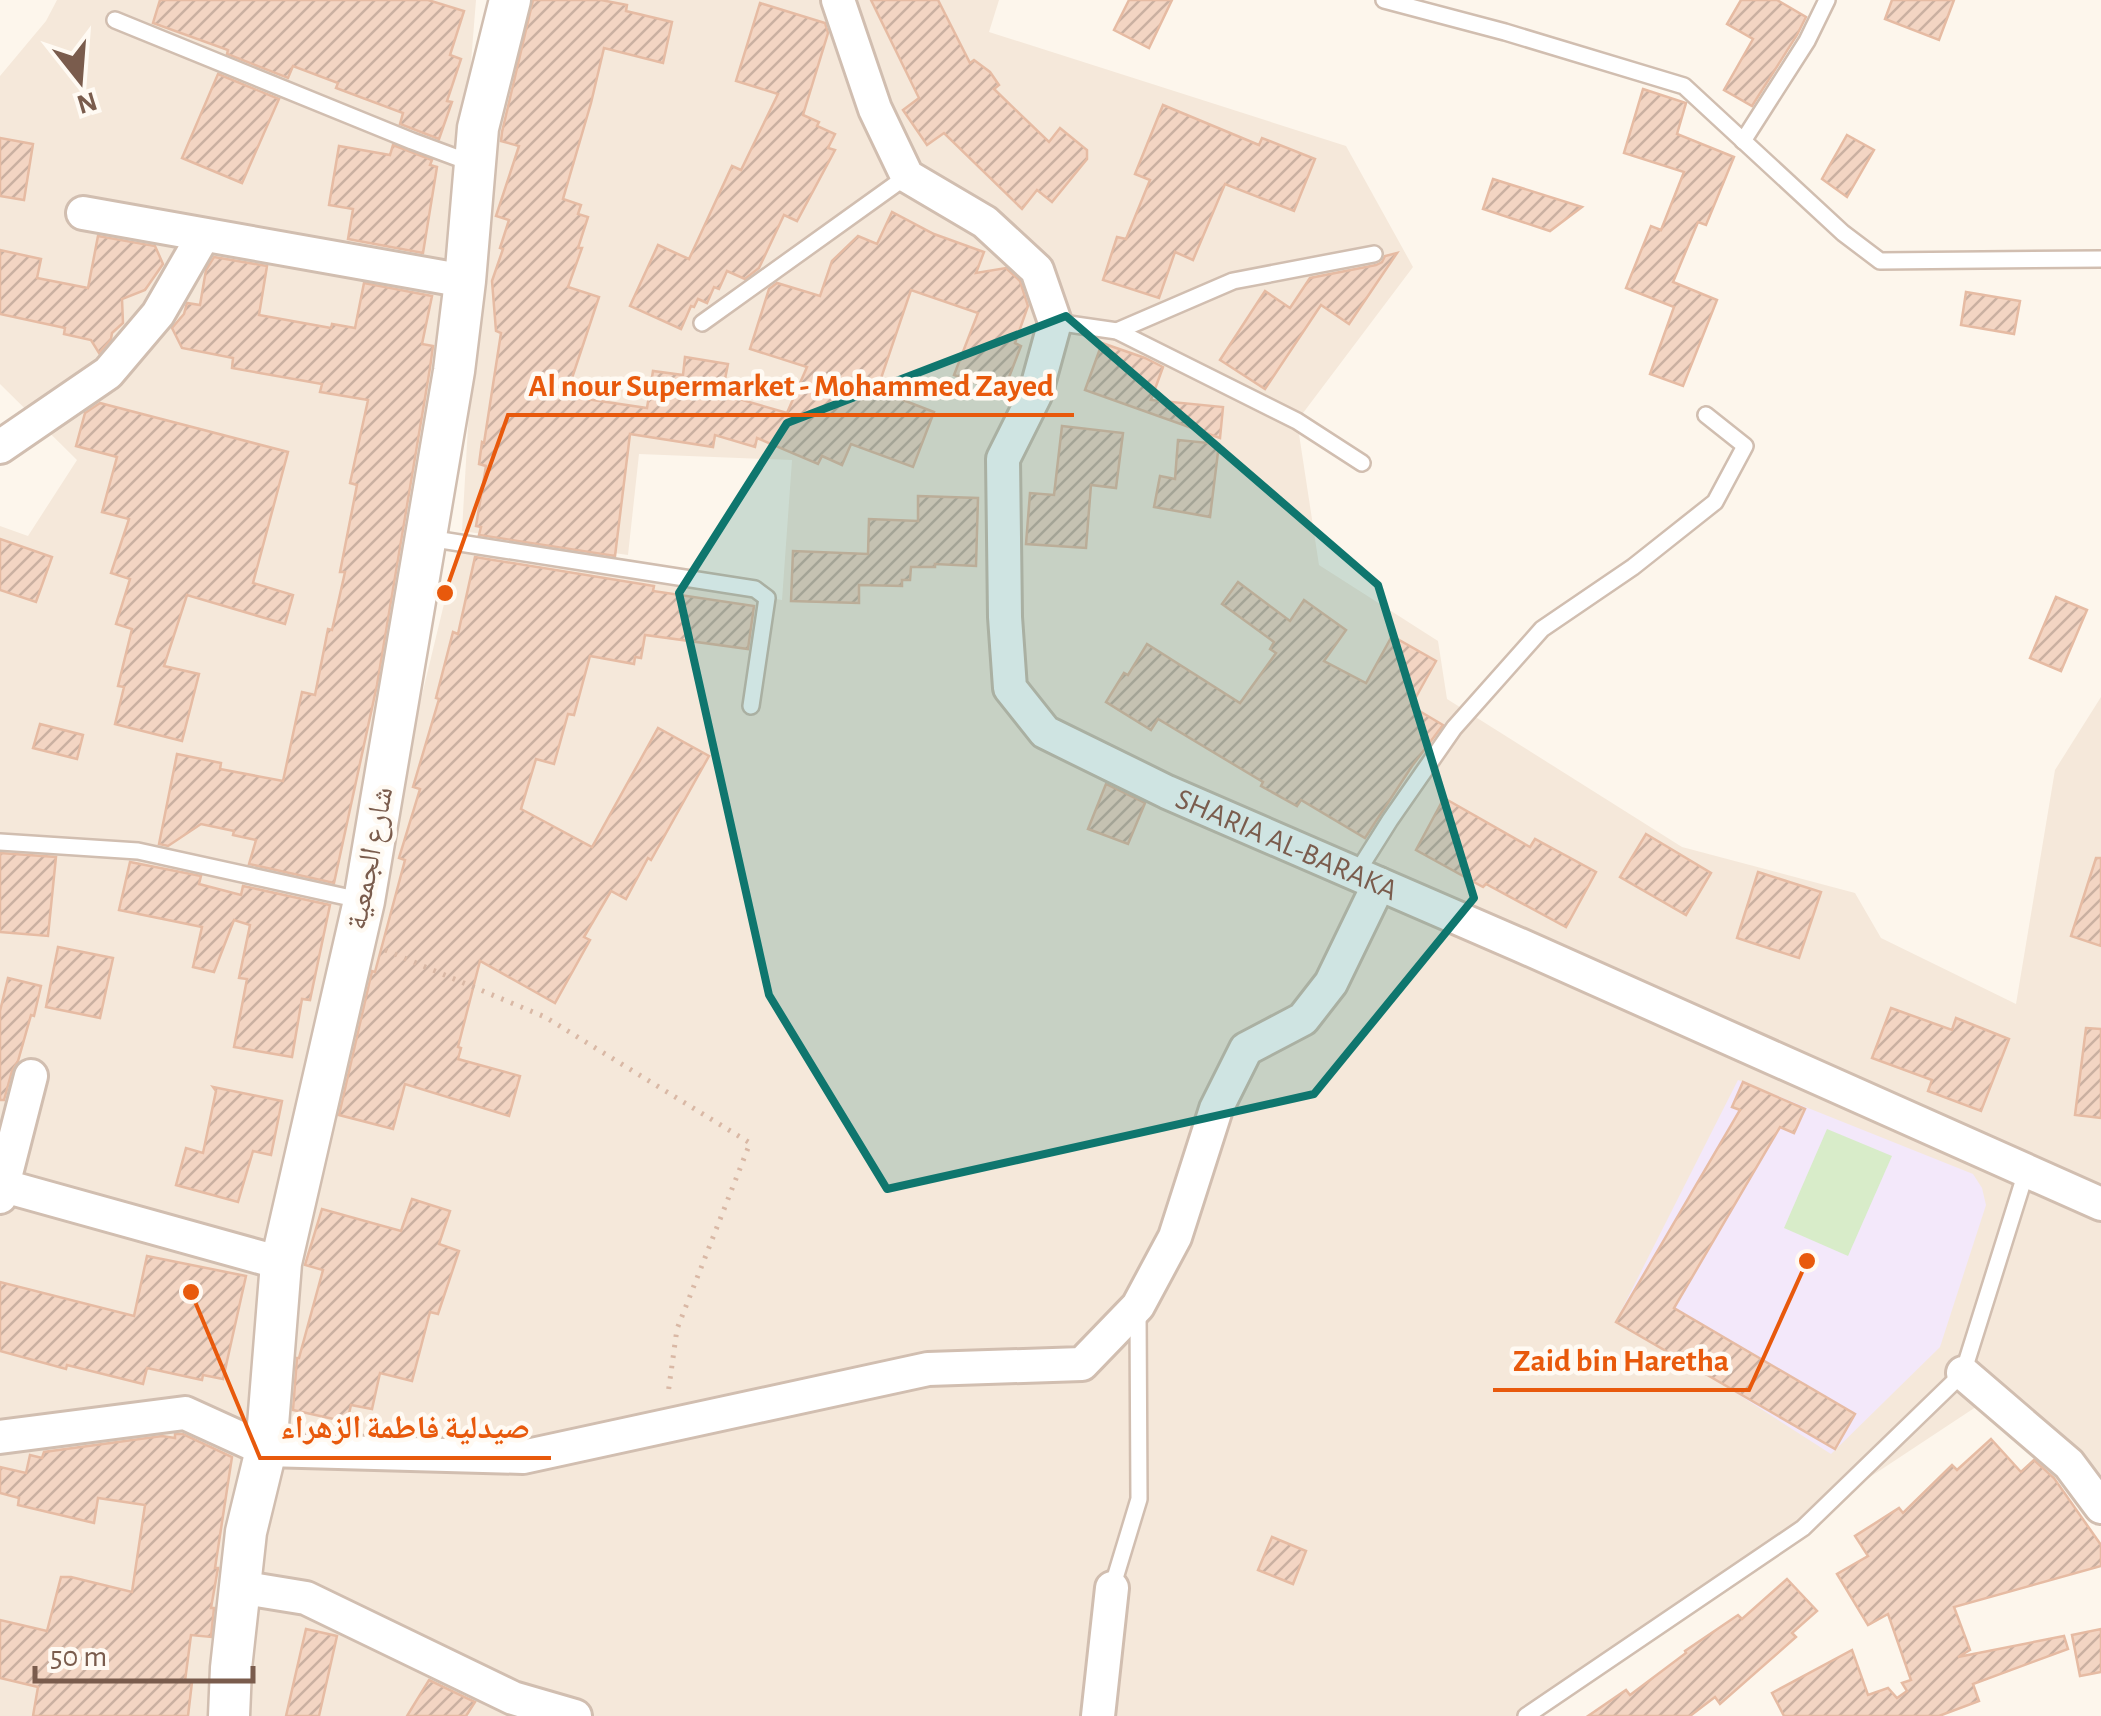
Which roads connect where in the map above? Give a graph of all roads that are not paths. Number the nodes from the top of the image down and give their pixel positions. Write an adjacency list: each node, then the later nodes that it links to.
1 (510, 0): 7 (street, شارع الجمعية)
2 (838, 0): 8 (street)
3 (1384, 0): 6 (lane)
4 (1828, 0): 6 (lane)
5 (114, 20): 7 (lane)
6 (1744, 141): 12 (lane)
7 (474, 164): 13 (street, شارع الجمعية)
8 (919, 183): 14 (street); 15 (lane)
9 (82, 213): 10 (street)
10 (203, 236): 13 (street); 18 (street)
11 (1374, 254): 16 (lane)
12 (2101, 259)
13 (465, 281): 20 (street, شارع الجمعية)
14 (1055, 322): 16 (lane); 23 (street, SHARIA AL-BARAKA)
15 (702, 323)
16 (1116, 331): 19 (lane)
17 (1706, 415): 23 (lane)
18 (0, 447)
19 (1362, 464)
20 (426, 538): 21 (lane); 24 (street, شارع الجمعية)
21 (750, 706)
22 (0, 842): 24 (lane)
23 (1368, 879): 26 (street, SHARIA AL-BARAKA); 30 (street)
24 (359, 920): 29 (street, شارع الجمعية)
25 (31, 1076): 27 (street)
26 (2026, 1169): 28 (street, SHARIA AL-BARAKA); 31 (lane)
27 (2, 1191): 29 (street)
28 (2101, 1204)
29 (281, 1263): 33 (street, شارع الجمعية)
30 (1138, 1306): 33 (street); 36 (lane)
31 (1964, 1373): 34 (street); 40 (lane)
32 (0, 1437): 33 (street)
33 (266, 1450): 35 (street, شارع الجمعية)
34 (2101, 1507)
35 (239, 1586): 37 (street, شارع الجمعية); 38 (street)
36 (1112, 1588): 39 (street)
37 (229, 1716)
38 (575, 1716)
39 (1098, 1716)
40 (1526, 1716)

